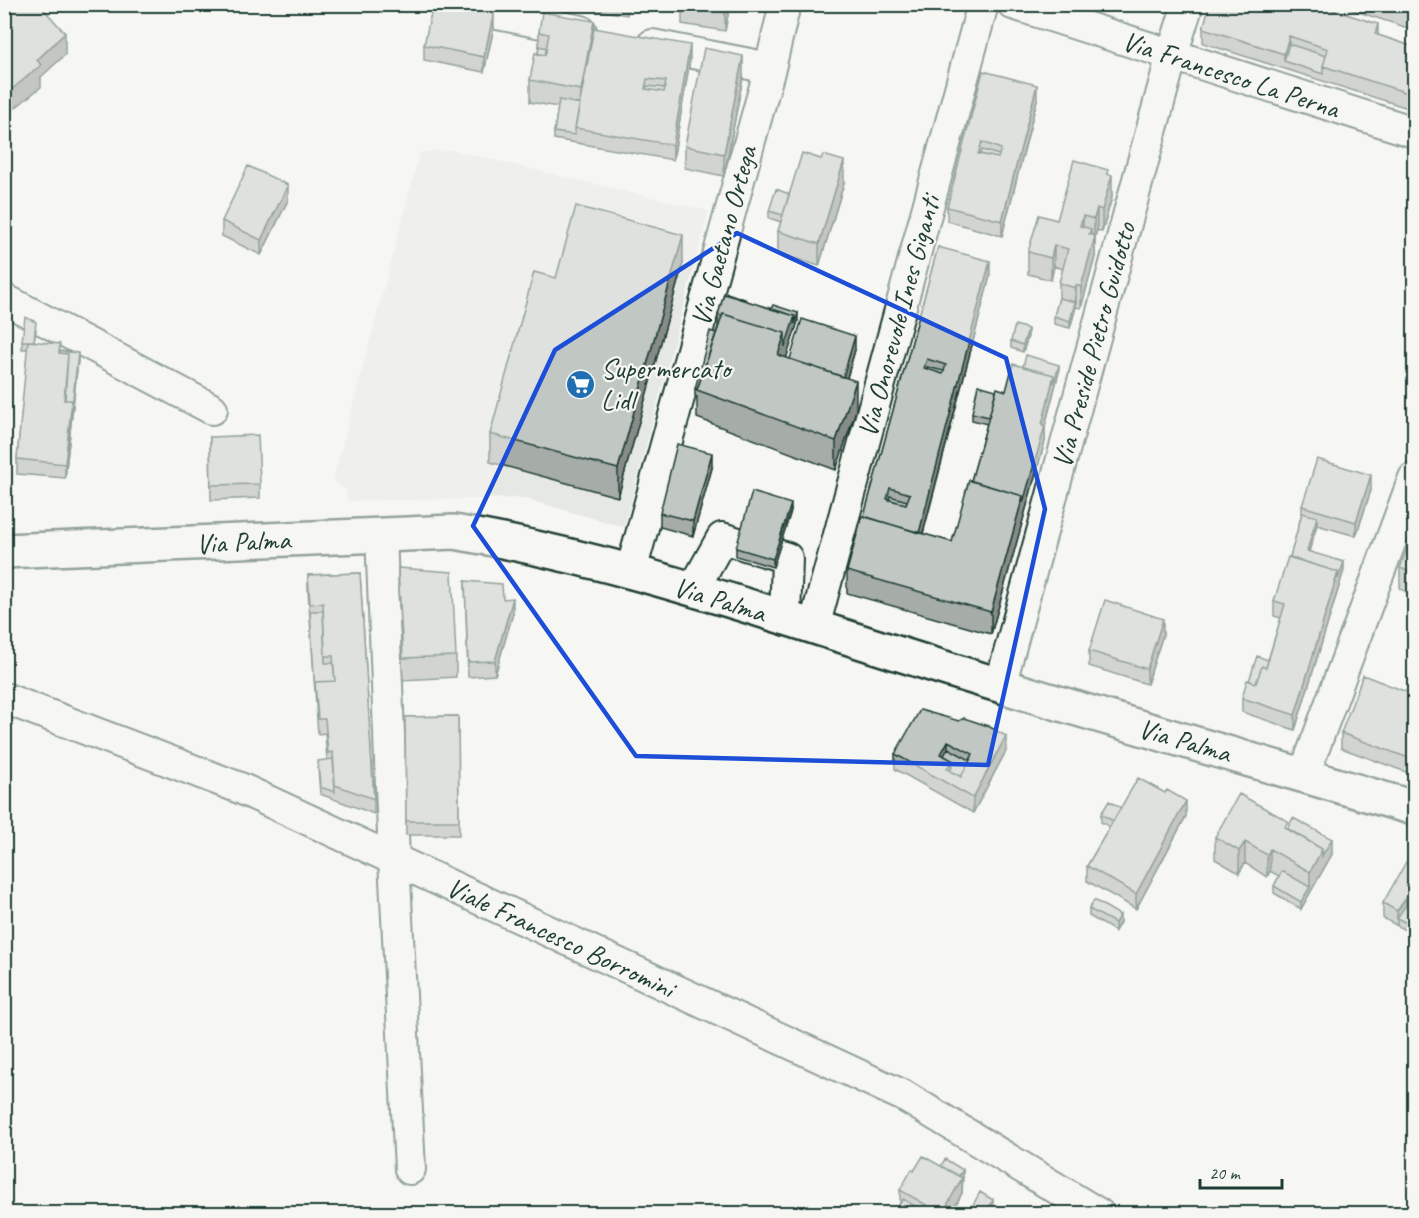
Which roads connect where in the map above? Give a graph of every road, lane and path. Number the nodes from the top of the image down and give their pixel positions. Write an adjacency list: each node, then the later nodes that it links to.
1 (785, 4): 7 (street, Via Gaetano Ortega)
2 (983, 4): 16 (street, Via Onorevole Ines Giganti)
3 (1013, 4): 6 (street, Via Francesco La Perna)
4 (1188, 4): 6 (street, Via Preside Pietro Guidotto)
5 (468, 8): 7 (street)
6 (1172, 54): 8 (street, Via Francesco La Perna); 17 (street, Via Preside Pietro Guidotto)
7 (770, 68): 14 (street, Via Gaetano Ortega)
8 (1414, 132)
9 (4, 299): 10 (street)
10 (212, 410)
11 (1414, 478): 19 (street)
12 (381, 534): 13 (main road, Via Palma); 14 (main road, Via Palma); 21 (street)
13 (4, 551)
14 (631, 571): 15 (main road, Via Palma)
15 (693, 590): 16 (main road, Via Palma); 16 (street)
16 (800, 623): 17 (main road, Via Palma)
17 (1000, 686): 19 (main road, Via Palma)
18 (11, 698): 21 (street, Viale Francesco Borromini)
19 (1304, 775): 20 (main road, Via Palma)
20 (1414, 808)
21 (394, 860): 22 (street); 23 (street, Viale Francesco Borromini)
22 (410, 1169)
23 (1099, 1214)

